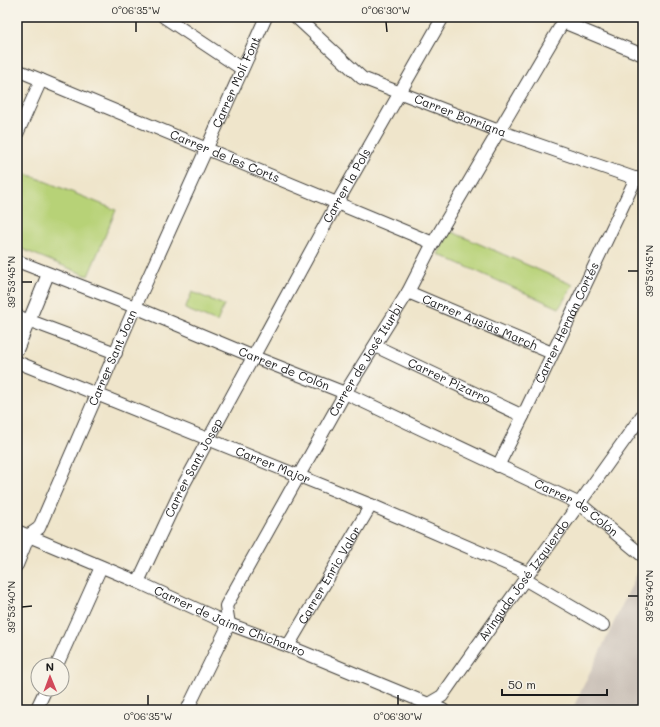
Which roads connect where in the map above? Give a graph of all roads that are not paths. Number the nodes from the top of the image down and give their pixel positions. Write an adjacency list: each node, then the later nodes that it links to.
1 (164, 17): 7 (street)
2 (266, 17): 7 (street, Carrer Molí Font)
3 (296, 17): 10 (street, Carrer Borriana)
4 (443, 17): 10 (street, Carrer la Pols)
5 (564, 20): 6 (street); 11 (street, Carrer de José Iturbi)
6 (643, 55)
7 (242, 69): 13 (street, Carrer Molí Font)
8 (17, 70): 9 (street, Carrer de les Corts)
9 (41, 80): 12 (street); 13 (street, Carrer de les Corts)
10 (398, 94): 11 (street, Carrer Borriana); 15 (street, Carrer la Pols)
11 (499, 130): 14 (street, Carrer Borriana); 16 (street, Carrer de José Iturbi)
12 (17, 134)
13 (206, 148): 15 (street, Carrer de les Corts); 20 (street, Carrer Sant Joan)
14 (639, 180): 26 (street, Carrer Hernán Cortés)
15 (337, 203): 16 (street, Carrer de les Corts); 27 (street, Carrer la Pols)
16 (433, 243): 19 (street, Carrer de José Iturbi)
17 (17, 261): 18 (street, Carrer de Colón)
18 (48, 274): 20 (street, Carrer de Colón); 22 (street)
19 (408, 292): 23 (street, Carrer de José Iturbi); 26 (street, Carrer Ausiàs March)
20 (135, 307): 25 (street, Carrer Sant Joan); 27 (street, Carrer de Colón)
21 (17, 316): 22 (street)
22 (30, 321): 24 (street); 25 (street)
23 (374, 346): 29 (street, Carrer de José Iturbi); 32 (street, Carrer Pizarro)
24 (17, 350)
25 (116, 353): 30 (street, Carrer Sant Joan)
26 (552, 353): 32 (street, Carrer Hernán Cortés)
27 (254, 358): 29 (street, Carrer de Colón); 33 (street, Carrer Sant Josep)
28 (17, 362): 30 (street, Carrer Major)
29 (345, 393): 34 (street, Carrer de Colón); 35 (street, Carrer de José Iturbi)
30 (98, 394): 33 (street, Carrer Major); 39 (street, Carrer Sant Joan)
31 (643, 414): 36 (street, Avinguda José Izquierdo)
32 (523, 416): 34 (street, Carrer Hernán Cortés)
33 (210, 438): 35 (street, Carrer Major); 44 (street, Carrer Sant Josep)
34 (498, 466): 36 (street, Carrer de Colón)
35 (298, 475): 37 (street, Carrer Major); 45 (street, Carrer de José Iturbi)
36 (580, 504): 40 (street, Carrer de Colón); 43 (street, Avinguda José Izquierdo)
37 (371, 505): 43 (street, Carrer Major); 47 (street, Carrer Enric Valor)
38 (17, 531): 39 (street, Carrer de Jaime Chicharro)
39 (29, 536): 41 (street, Carrer Sant Joan); 42 (street, Carrer de Jaime Chicharro)
40 (643, 556)
41 (17, 565)
42 (101, 567): 44 (street, Carrer de Jaime Chicharro); 48 (street)
43 (526, 576): 46 (street, Carrer Major); 50 (street, Avinguda José Izquierdo)
44 (138, 582): 45 (street, Carrer de Jaime Chicharro)
45 (229, 624): 47 (street, Carrer de Jaime Chicharro); 52 (street)
46 (603, 625)
47 (288, 646): 50 (street, Carrer de Jaime Chicharro)
48 (61, 657)
49 (42, 697): 51 (street)
50 (428, 707): 53 (street, Carrer de Jaime Chicharro)
51 (36, 710)
52 (187, 710)
53 (442, 710)

